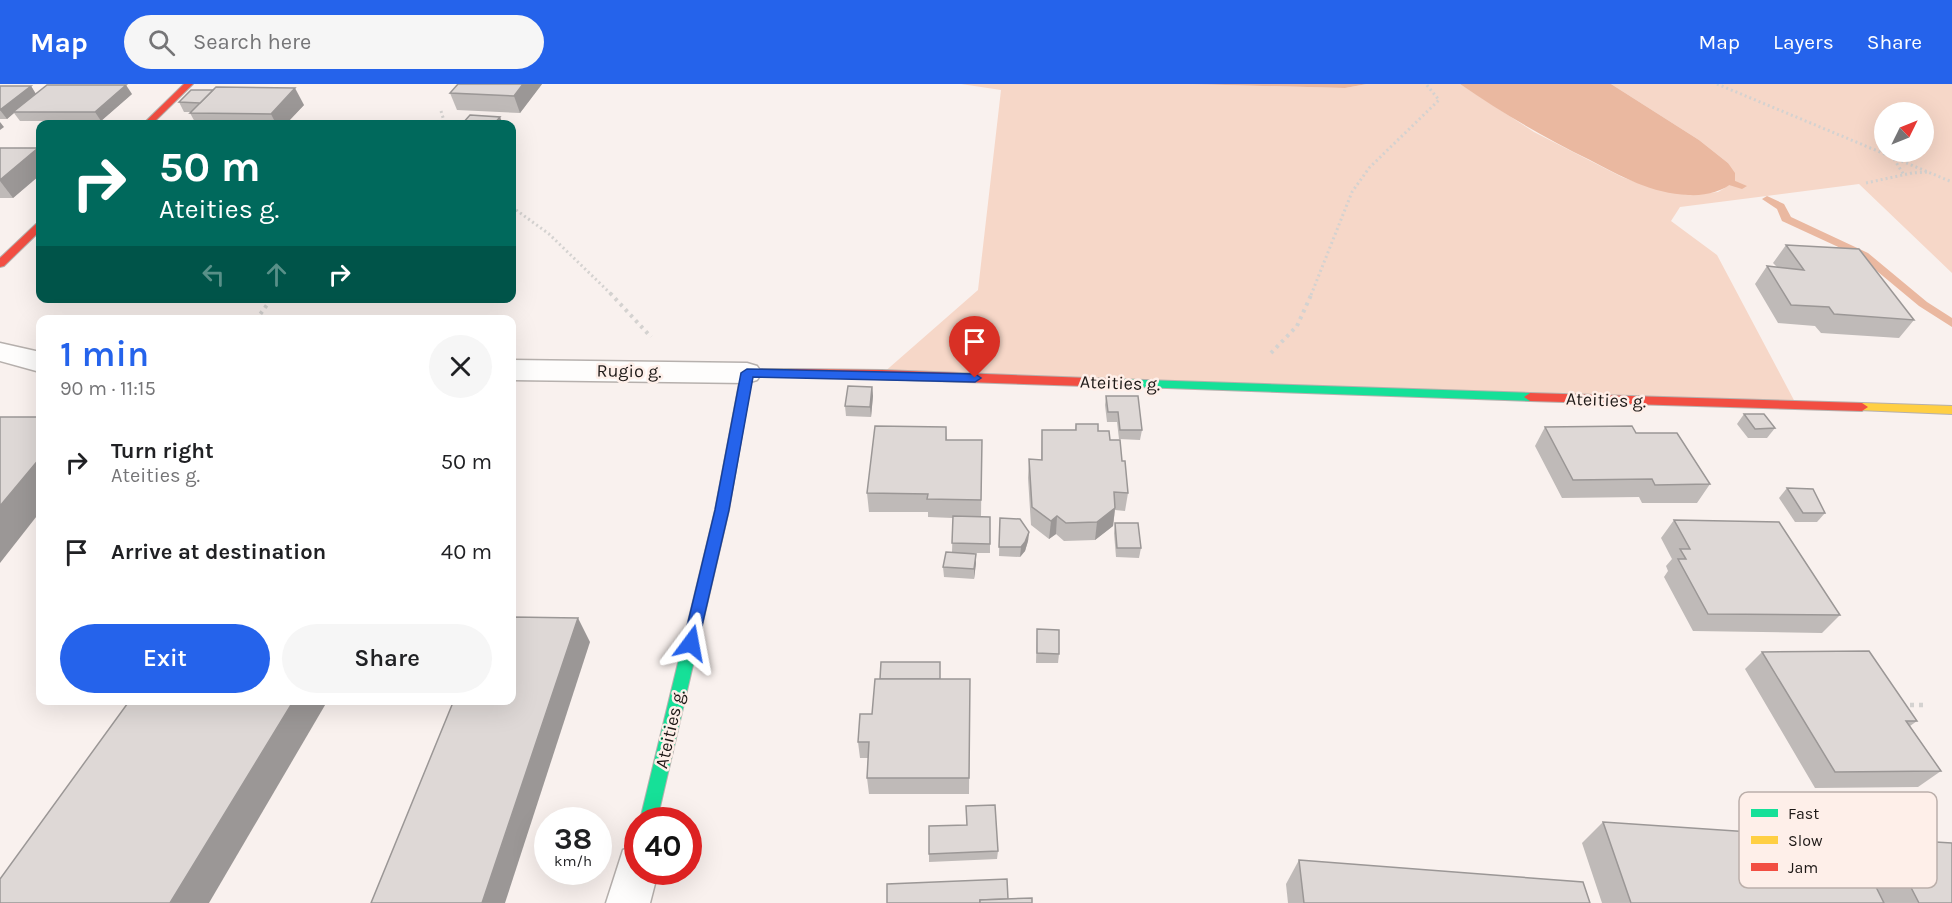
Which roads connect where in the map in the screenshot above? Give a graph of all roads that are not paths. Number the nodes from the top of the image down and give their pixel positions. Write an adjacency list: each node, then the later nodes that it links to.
1 (189, 84): 2 (street)
2 (151, 120)
3 (36, 230): 4 (street)
4 (0, 264)
5 (0, 352): 6 (street)
6 (36, 361)
7 (516, 370): 8 (street, Rugio g.)
8 (747, 373): 9 (street, Ateities g.); 10 (street, Ateities g.)
9 (1952, 410)
10 (651, 807)
11 (633, 885): 12 (street)
12 (628, 903)

